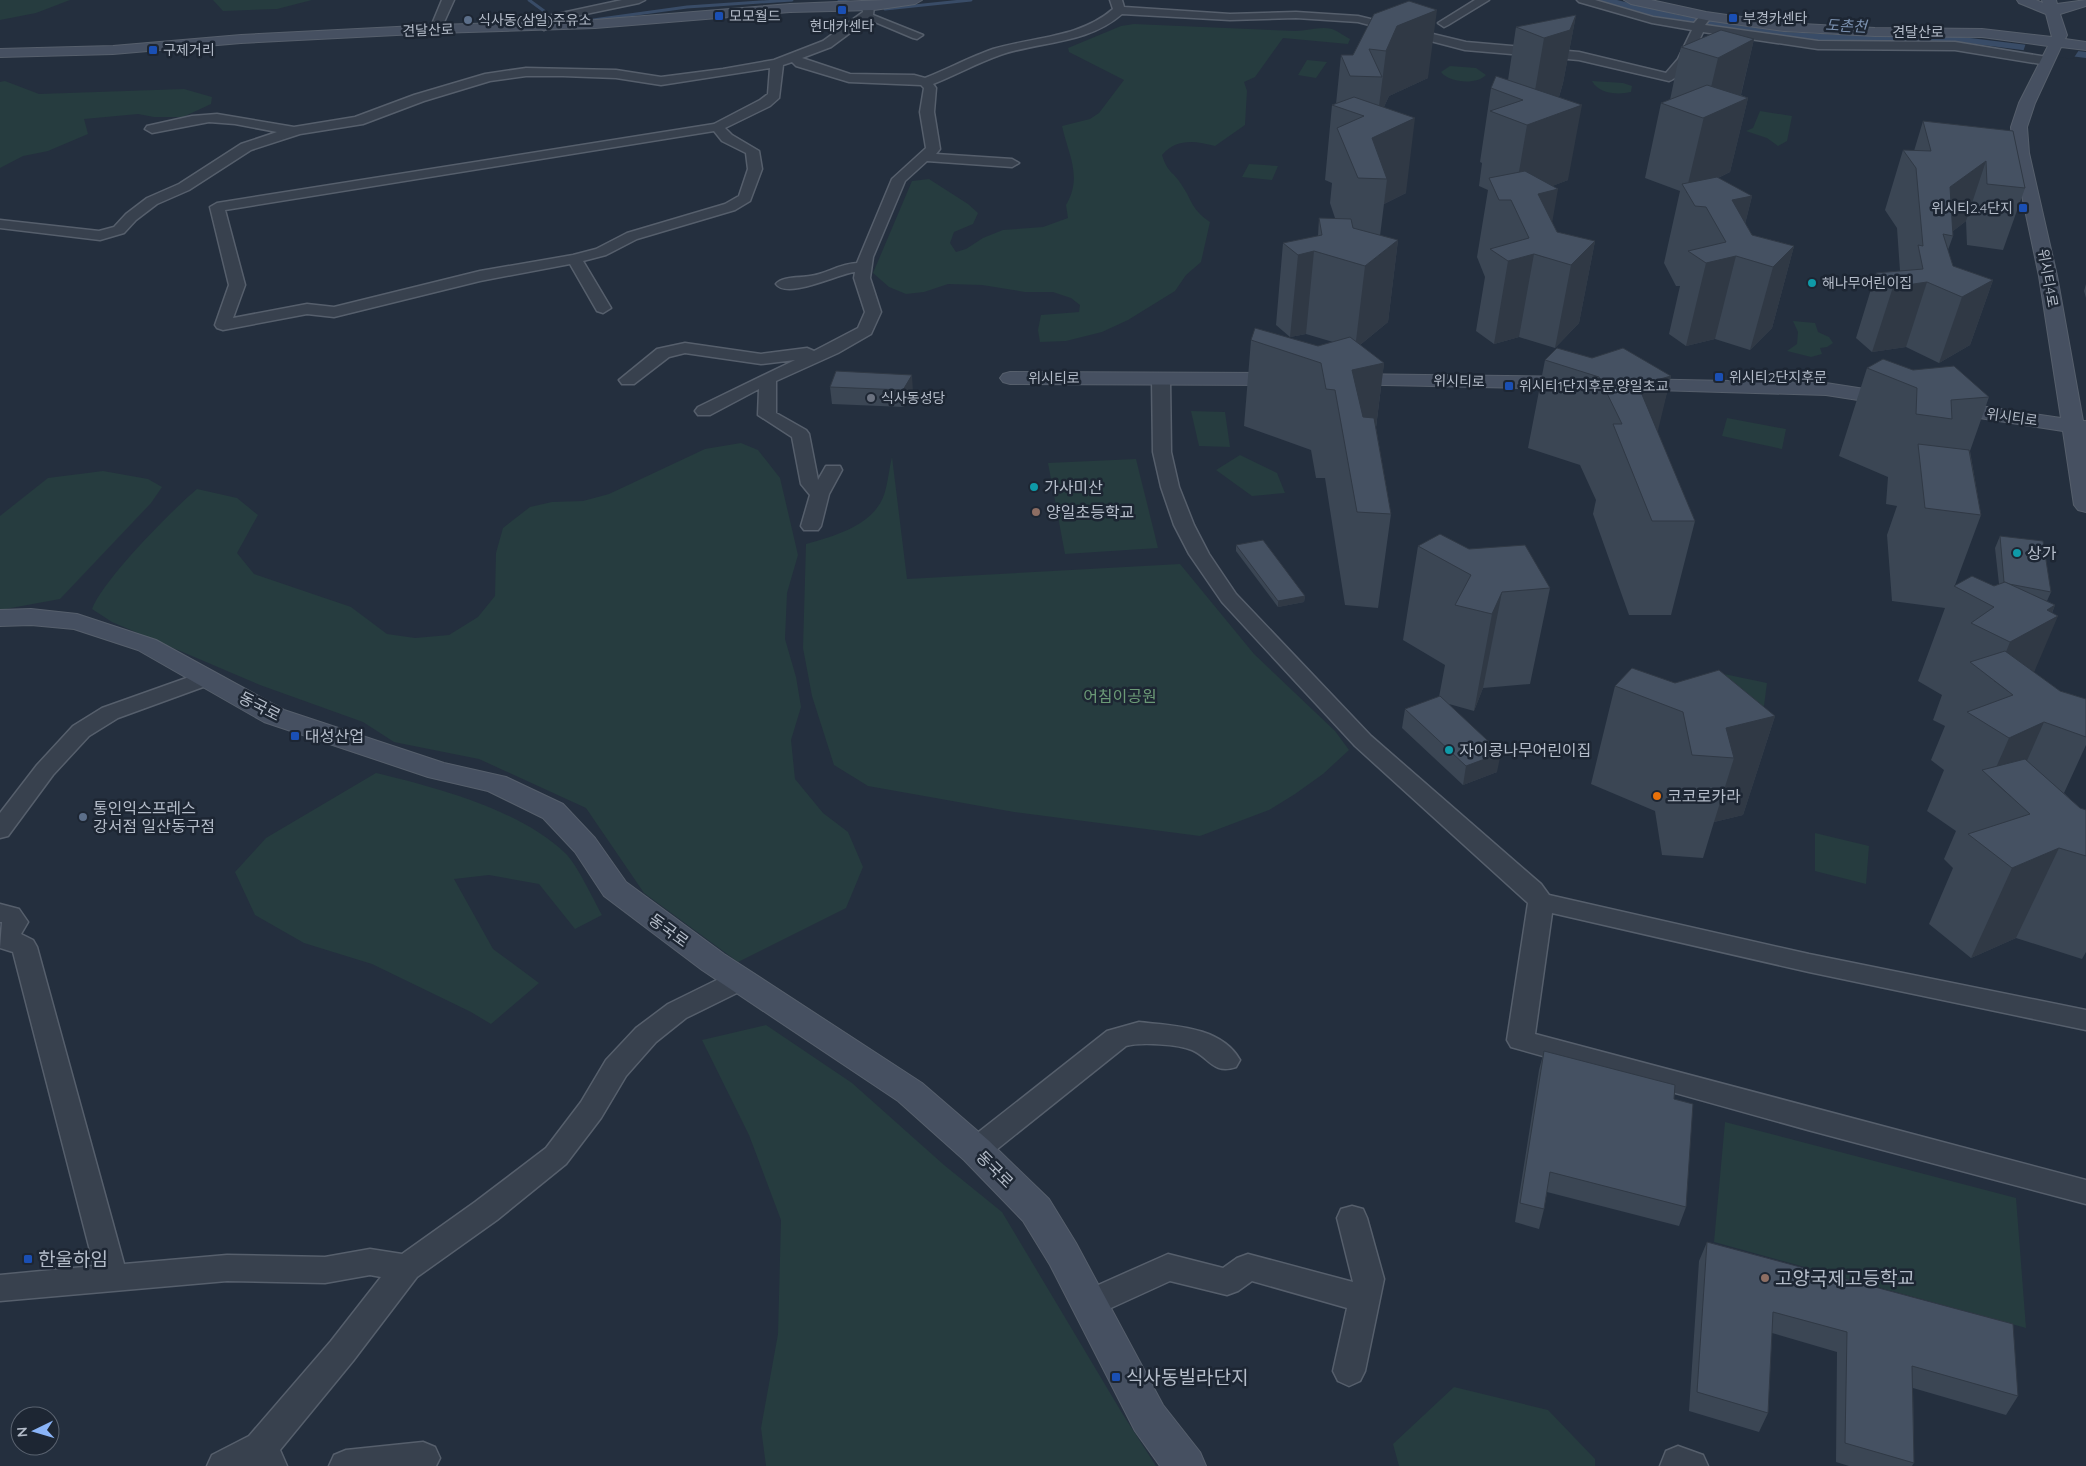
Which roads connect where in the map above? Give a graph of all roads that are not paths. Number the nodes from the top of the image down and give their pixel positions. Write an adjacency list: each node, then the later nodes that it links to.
1 (448, 0): 15 (street)
2 (638, 0): 14 (street)
3 (915, 0): 11 (street, 견달산로)
4 (1484, 0): 13 (street)
5 (1583, 0): 12 (street)
6 (1631, 0): 12 (street, 견달산로)
7 (2024, 0): 10 (street)
8 (2086, 2): 10 (street)
9 (1118, 5): 12 (street); 24 (street)
10 (2051, 6): 20 (street, 위시티4로)
11 (863, 15): 14 (street, 견달산로); 16 (street); 17 (street); 22 (street)
12 (1702, 22): 18 (street, 견달산로)
13 (1444, 23)
14 (544, 26): 15 (street, 견달산로)
15 (436, 29): 21 (street, 견달산로)
16 (887, 32)
17 (917, 35)
18 (1816, 40): 20 (street); 20 (street, 견달산로)
19 (2086, 46): 20 (street, 견달산로)
20 (2051, 52): 43 (street, 위시티4로)
21 (0, 53)
22 (794, 57): 23 (street); 24 (street)
23 (777, 63): 25 (street); 27 (street)
24 (926, 82): 28 (street)
25 (717, 127): 31 (street); 34 (street)
26 (152, 129): 27 (street)
27 (298, 130): 30 (street)
28 (925, 157): 29 (street); 33 (street)
29 (1012, 164)
30 (0, 224)
31 (574, 258): 34 (street); 36 (street)
32 (468, 260): 34 (street)
33 (863, 267): 35 (street); 37 (street)
34 (480, 276)
35 (784, 284)
36 (603, 308)
37 (820, 355): 38 (street); 41 (street)
38 (768, 378): 42 (street); 45 (street)
39 (1010, 378): 40 (street, 위시티로)
40 (1161, 379): 43 (street, 위시티로); 51 (street)
41 (628, 380)
42 (704, 411)
43 (2079, 427): 46 (street, 위시티4로)
44 (833, 470): 45 (street)
45 (820, 494): 47 (street)
46 (2086, 505)
47 (811, 526)
48 (0, 618): 49 (street, 동국로)
49 (206, 678): 50 (street); 53 (street, 동국로)
50 (0, 830)
51 (1542, 902): 54 (street); 57 (street)
52 (1, 929): 60 (street)
53 (740, 980): 56 (street, 동국로); 59 (street)
54 (2086, 1020)
55 (1226, 1060): 56 (street)
56 (976, 1150): 63 (street, 동국로)
57 (2086, 1192)
58 (1352, 1218): 62 (street)
59 (406, 1268): 60 (street); 65 (street)
60 (112, 1278): 61 (street)
61 (0, 1287)
62 (1365, 1299): 63 (street); 64 (street)
63 (1089, 1304): 69 (street, 동국로)
64 (1349, 1371)
65 (266, 1457): 67 (street)
66 (423, 1458): 68 (street)
67 (224, 1466)
68 (346, 1466)
69 (1185, 1466)
70 (1677, 1466): 71 (street)
71 (1691, 1466)

